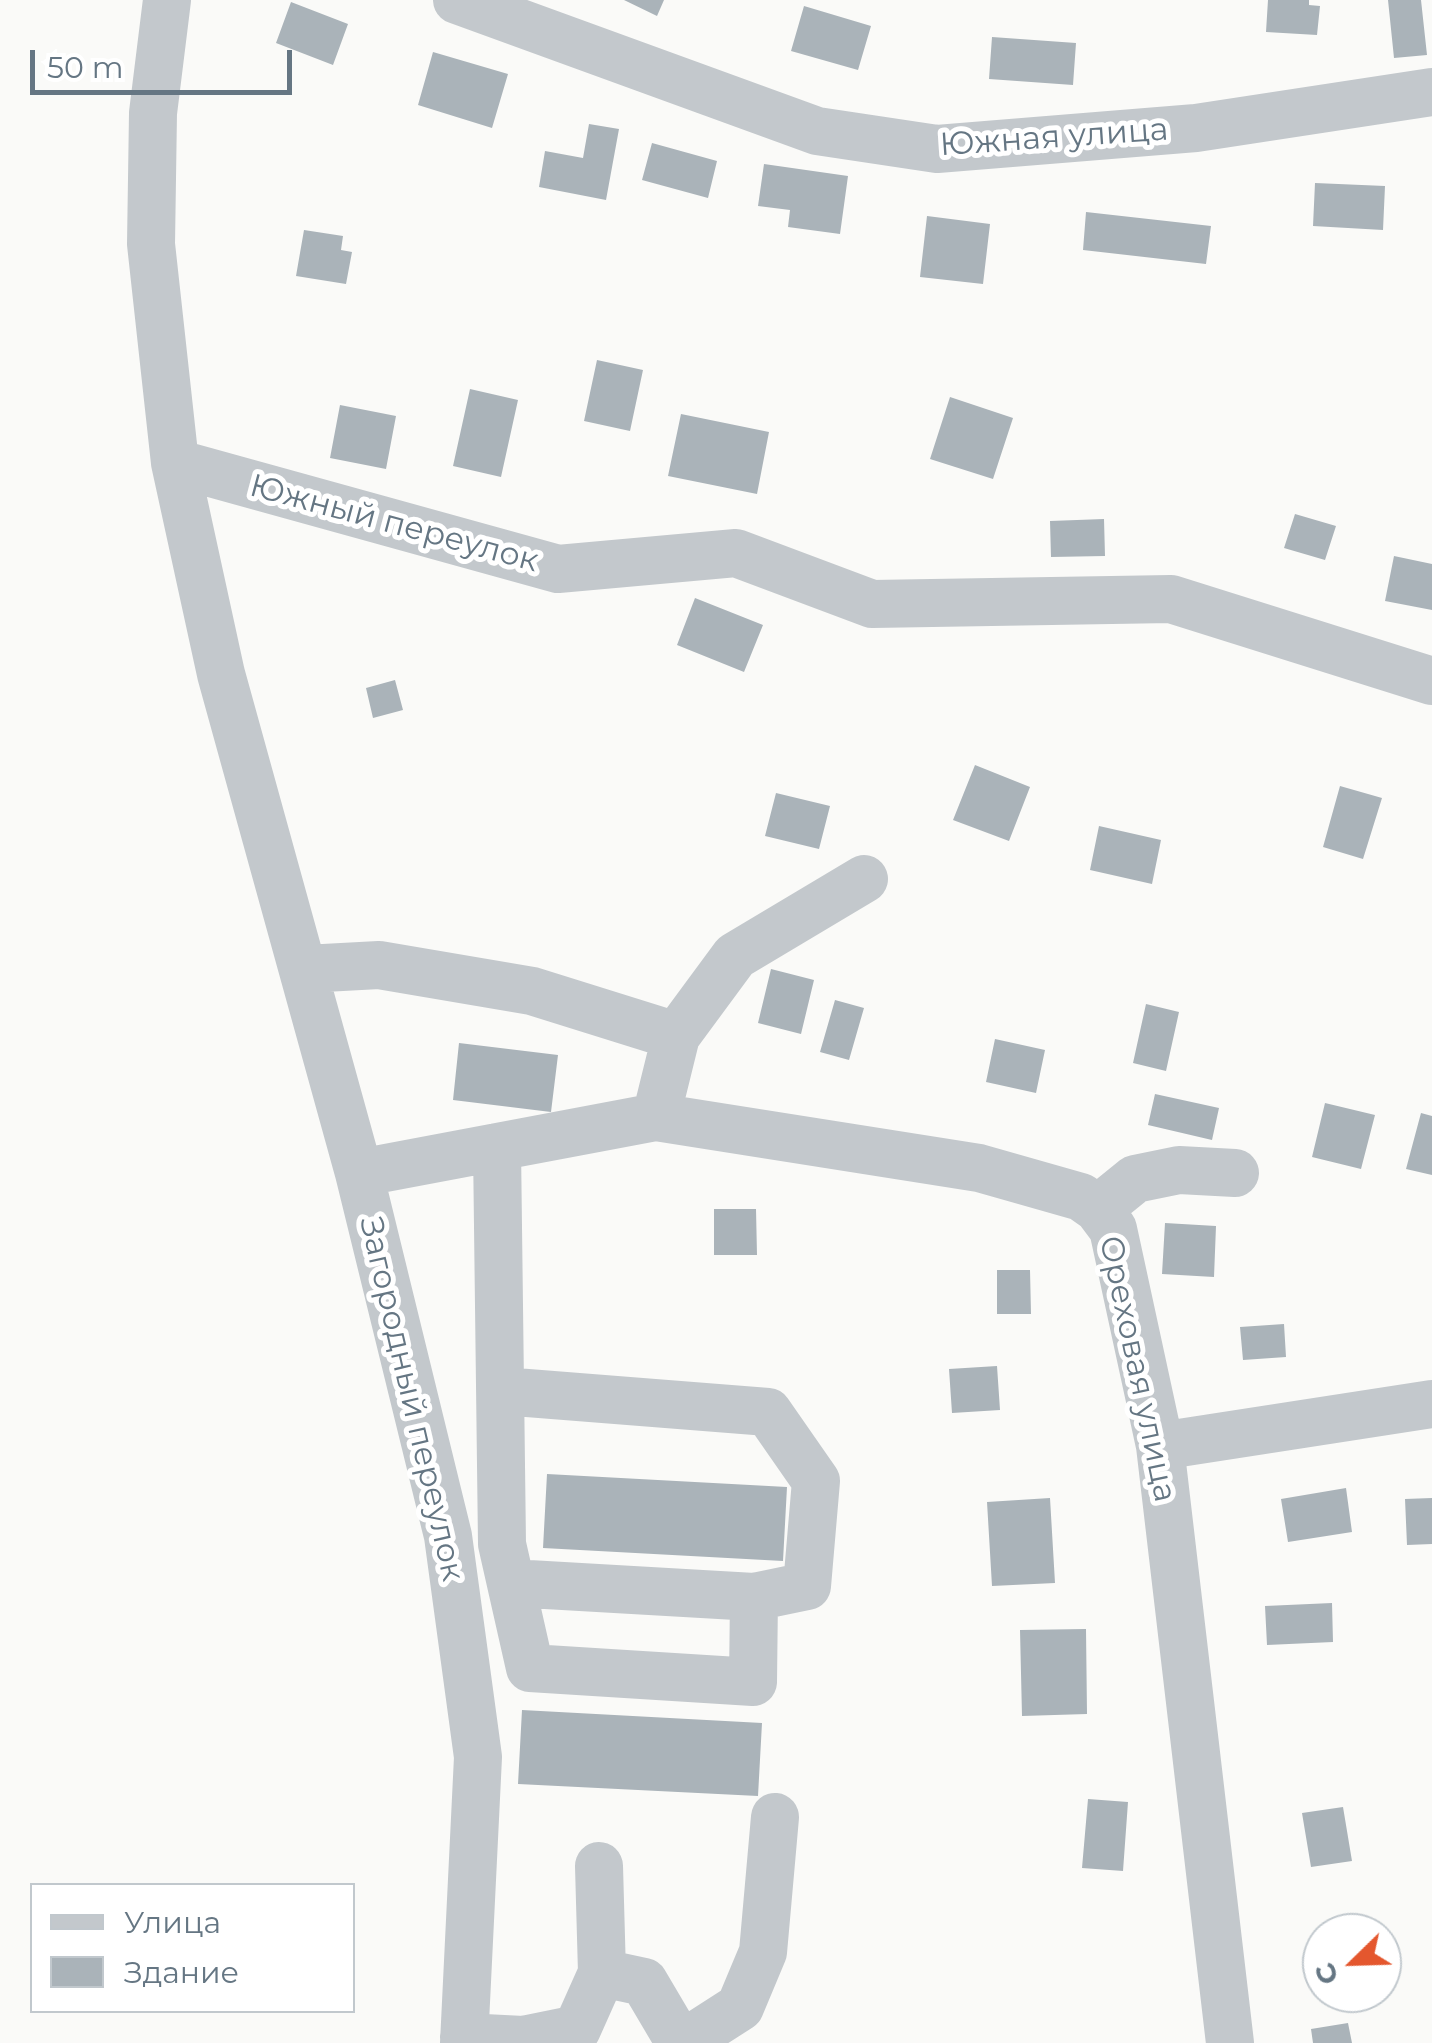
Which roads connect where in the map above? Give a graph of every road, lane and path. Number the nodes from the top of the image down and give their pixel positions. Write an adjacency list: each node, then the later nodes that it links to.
1 (167, 0): 4 (street, Загородный переулок)
2 (458, 0): 3 (street, Южная улица)
3 (1432, 92)
4 (174, 463): 5 (street, Южный переулок); 7 (street, Загородный переулок)
5 (1432, 681)
6 (864, 879): 8 (street)
7 (305, 969): 8 (street); 11 (street, Загородный переулок)
8 (676, 1036): 9 (street)
9 (656, 1117): 10 (street, Ореховая улица); 13 (street, Ореховая улица)
10 (497, 1147): 11 (street, Ореховая улица); 14 (street)
11 (359, 1173): 22 (street, Загородный переулок)
12 (1235, 1173): 13 (street)
13 (1098, 1209): 16 (street, Ореховая улица)
14 (502, 1391): 17 (street); 18 (street)
15 (1432, 1404): 16 (street)
16 (1160, 1446): 24 (street, Ореховая улица)
17 (511, 1584): 18 (street); 18 (street)
18 (754, 1597)
19 (775, 1817): 23 (street)
20 (599, 1866): 21 (street)
21 (602, 1973): 22 (street); 23 (street)
22 (464, 2040)
23 (682, 2043)
24 (1230, 2043)

